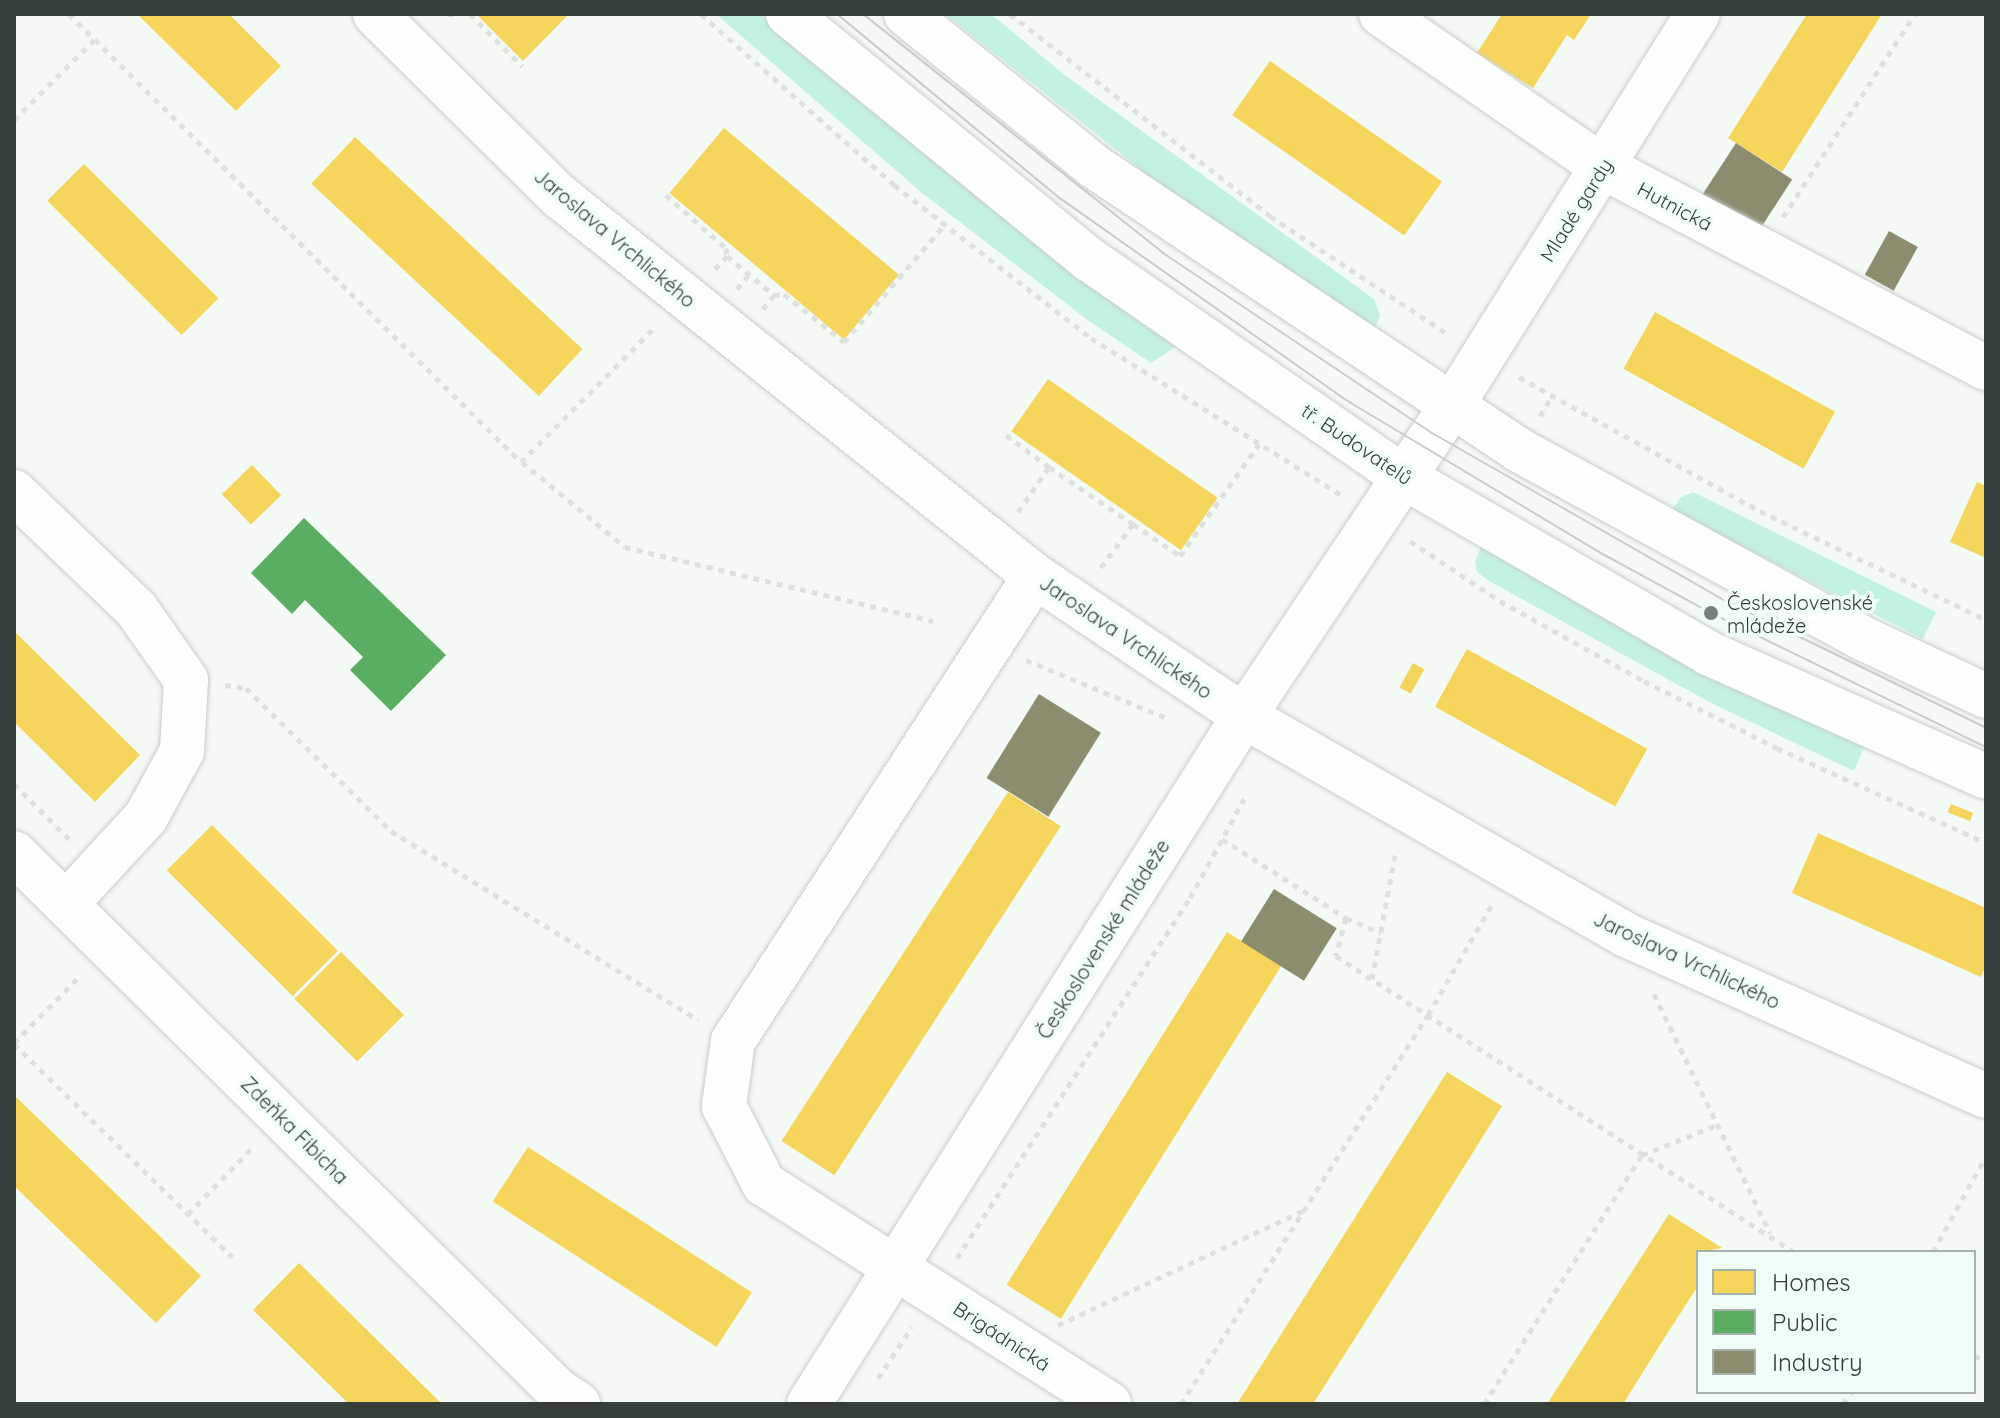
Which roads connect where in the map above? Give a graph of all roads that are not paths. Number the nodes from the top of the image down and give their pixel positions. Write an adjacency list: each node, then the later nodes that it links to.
1 (375, 14): 11 (street, Jaroslava Vrchlického)
2 (788, 14): 9 (street, tř. Budovatelů)
3 (906, 14): 8 (street)
4 (1381, 14): 6 (street, Hutnická)
5 (1698, 14): 6 (street, Mladé gardy)
6 (1603, 167): 7 (street, Hutnická); 8 (street, Mladé gardy)
7 (1986, 368)
8 (1453, 404): 9 (street, Mladé gardy); 12 (street)
9 (1402, 476): 13 (street, Československé mládeže); 14 (street, tř. Budovatelů)
10 (14, 492): 16 (street)
11 (1035, 576): 13 (street, Jaroslava Vrchlického); 18 (street, Brigádnická)
12 (1986, 696)
13 (1244, 716): 17 (street, Jaroslava Vrchlického); 18 (street, Československé mládeže)
14 (1986, 777)
15 (14, 853): 16 (street, Zdeňka Fibicha)
16 (66, 904): 19 (street, Zdeňka Fibicha)
17 (1986, 1096)
18 (894, 1267): 20 (street, Československé mládeže); 21 (street, Brigádnická)
19 (578, 1404)
20 (809, 1404)
21 (1109, 1404)

